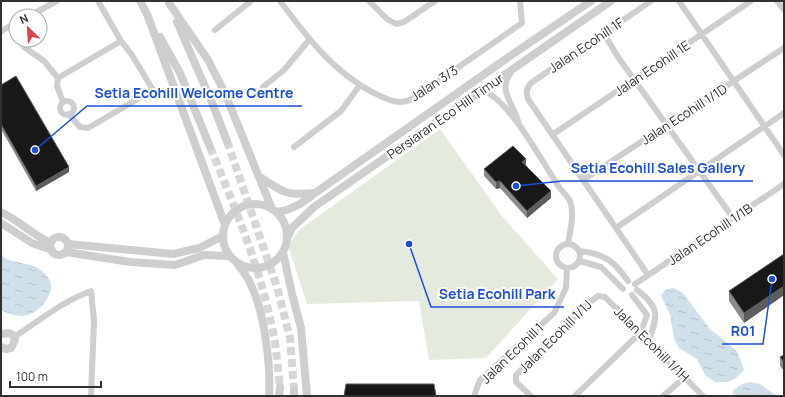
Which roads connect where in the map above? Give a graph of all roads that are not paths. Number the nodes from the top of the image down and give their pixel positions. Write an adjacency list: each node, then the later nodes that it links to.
1 (57, 1): 16 (street)
2 (98, 1): 23 (street)
3 (140, 1): 18 (street)
4 (251, 1): 19 (street)
5 (280, 1): 22 (street, Jalan 3/3)
6 (369, 1): 7 (street)
7 (435, 1)
8 (520, 1): 30 (street, Jalan 3/3)
9 (591, 1): 48 (street, Persiaran Eco Hill Timur)
10 (611, 1): 26 (street, Persiaran Eco Hill Timur)
11 (651, 1): 20 (street, Jalan Ecohill 1F)
12 (679, 1): 21 (street)
13 (751, 1): 21 (street, Jalan Ecohill 1E)
14 (777, 1): 17 (street)
15 (169, 2): 40 (street); 45 (street)
16 (44, 8)
17 (784, 10)
18 (147, 14): 41 (street); 53 (street)
19 (215, 30)
20 (603, 32): 28 (street); 39 (street, Jalan Ecohill 1F)
21 (702, 35): 28 (street, Jalan Ecohill 1E); 29 (street)
22 (310, 40): 30 (street, Jalan 3/3); 31 (street)
23 (121, 41): 27 (street); 35 (street)
24 (25, 48): 27 (street)
25 (784, 48): 29 (street, Jalan Ecohill 1/1D)
26 (517, 66): 32 (street, Persiaran Eco Hill Timur); 37 (street)
27 (58, 78): 33 (street)
28 (634, 79): 36 (street); 39 (street, Jalan Ecohill 1E)
29 (734, 82): 36 (street, Jalan Ecohill 1/1D); 38 (street)
30 (360, 85): 42 (street)
31 (263, 87)
32 (473, 97): 37 (street); 56 (street, Persiaran Eco Hill Timur)
33 (63, 102): 35 (street); 35 (street)
34 (784, 113): 38 (street)
35 (69, 114)
36 (667, 125): 44 (street); 46 (street, Jalan Ecohill 1/1D)
37 (519, 126): 57 (street)
38 (764, 126): 43 (street); 44 (street)
39 (552, 135): 46 (street)
40 (227, 141)
41 (210, 147)
42 (294, 147)
43 (784, 155)
44 (699, 169): 51 (street); 54 (street)
45 (260, 177): 48 (street); 49 (street)
46 (583, 180): 54 (street)
47 (784, 184): 51 (street, Jalan Ecohill 1/1B)
48 (315, 193): 49 (street, Persiaran Eco Hill Timur)
49 (274, 210): 53 (street); 56 (street)
50 (1, 212): 58 (street)
51 (733, 218): 66 (street, Jalan Ecohill 1/1B)
52 (1, 223): 58 (street)
53 (225, 225): 55 (street)
54 (616, 228): 66 (street)
55 (223, 236): 59 (street); 62 (street)
56 (287, 239): 61 (street)
57 (568, 244): 60 (street); 65 (street)
58 (52, 246): 59 (street); 59 (street)
59 (67, 248): 62 (street)
60 (580, 251): 63 (street); 67 (street)
61 (283, 252): 64 (street); 82 (street)
62 (229, 256): 64 (street)
63 (580, 261): 65 (street); 69 (street)
64 (237, 263): 80 (street)
65 (567, 268): 83 (street, Jalan Ecohill 1)
66 (648, 275): 68 (street, Jalan Ecohill 1/1B)
67 (628, 281): 68 (street); 69 (street)
68 (636, 287): 70 (street); 75 (street)
69 (623, 289): 70 (street)
70 (632, 295): 72 (street)
71 (598, 296): 72 (street, Jalan Ecohill 1/1H); 84 (street, Jalan Ecohill 1/1J)
72 (641, 332): 75 (street, Jalan Ecohill 1/1H); 85 (street)
73 (2, 333): 74 (street)
74 (14, 337): 76 (street); 79 (street)
75 (649, 340): 77 (street, Jalan Ecohill 1/1H)
76 (2, 349)
77 (685, 377): 86 (street); 87 (street, Jalan Ecohill 1/1H)
78 (280, 387): 81 (street)
79 (91, 396)
80 (269, 396)
81 (279, 396)
82 (306, 396)
83 (474, 396)
84 (531, 396)
85 (575, 396)
86 (663, 396)
87 (703, 396)

